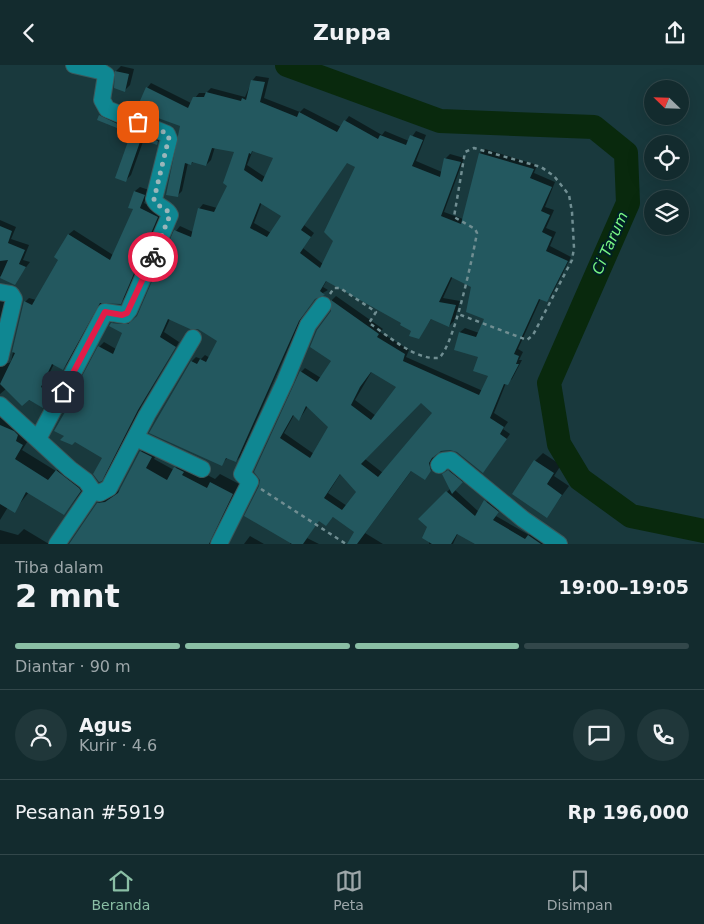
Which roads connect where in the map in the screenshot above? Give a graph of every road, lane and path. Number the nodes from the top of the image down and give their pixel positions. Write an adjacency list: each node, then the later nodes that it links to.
1 (74, 65): 9 (street)
2 (0, 292): 6 (street)
3 (323, 305): 4 (path); 12 (street)
4 (458, 314): 4 (path)
5 (193, 338): 8 (street)
6 (0, 358)
7 (0, 405): 9 (street)
8 (136, 438): 11 (street); 13 (street)
9 (38, 439): 13 (street)
10 (439, 465): 17 (street)
11 (202, 469)
12 (250, 482): 15 (street); 16 (path)
13 (93, 491): 14 (street)
14 (57, 544)
15 (219, 544)
16 (346, 544)
17 (559, 544)

